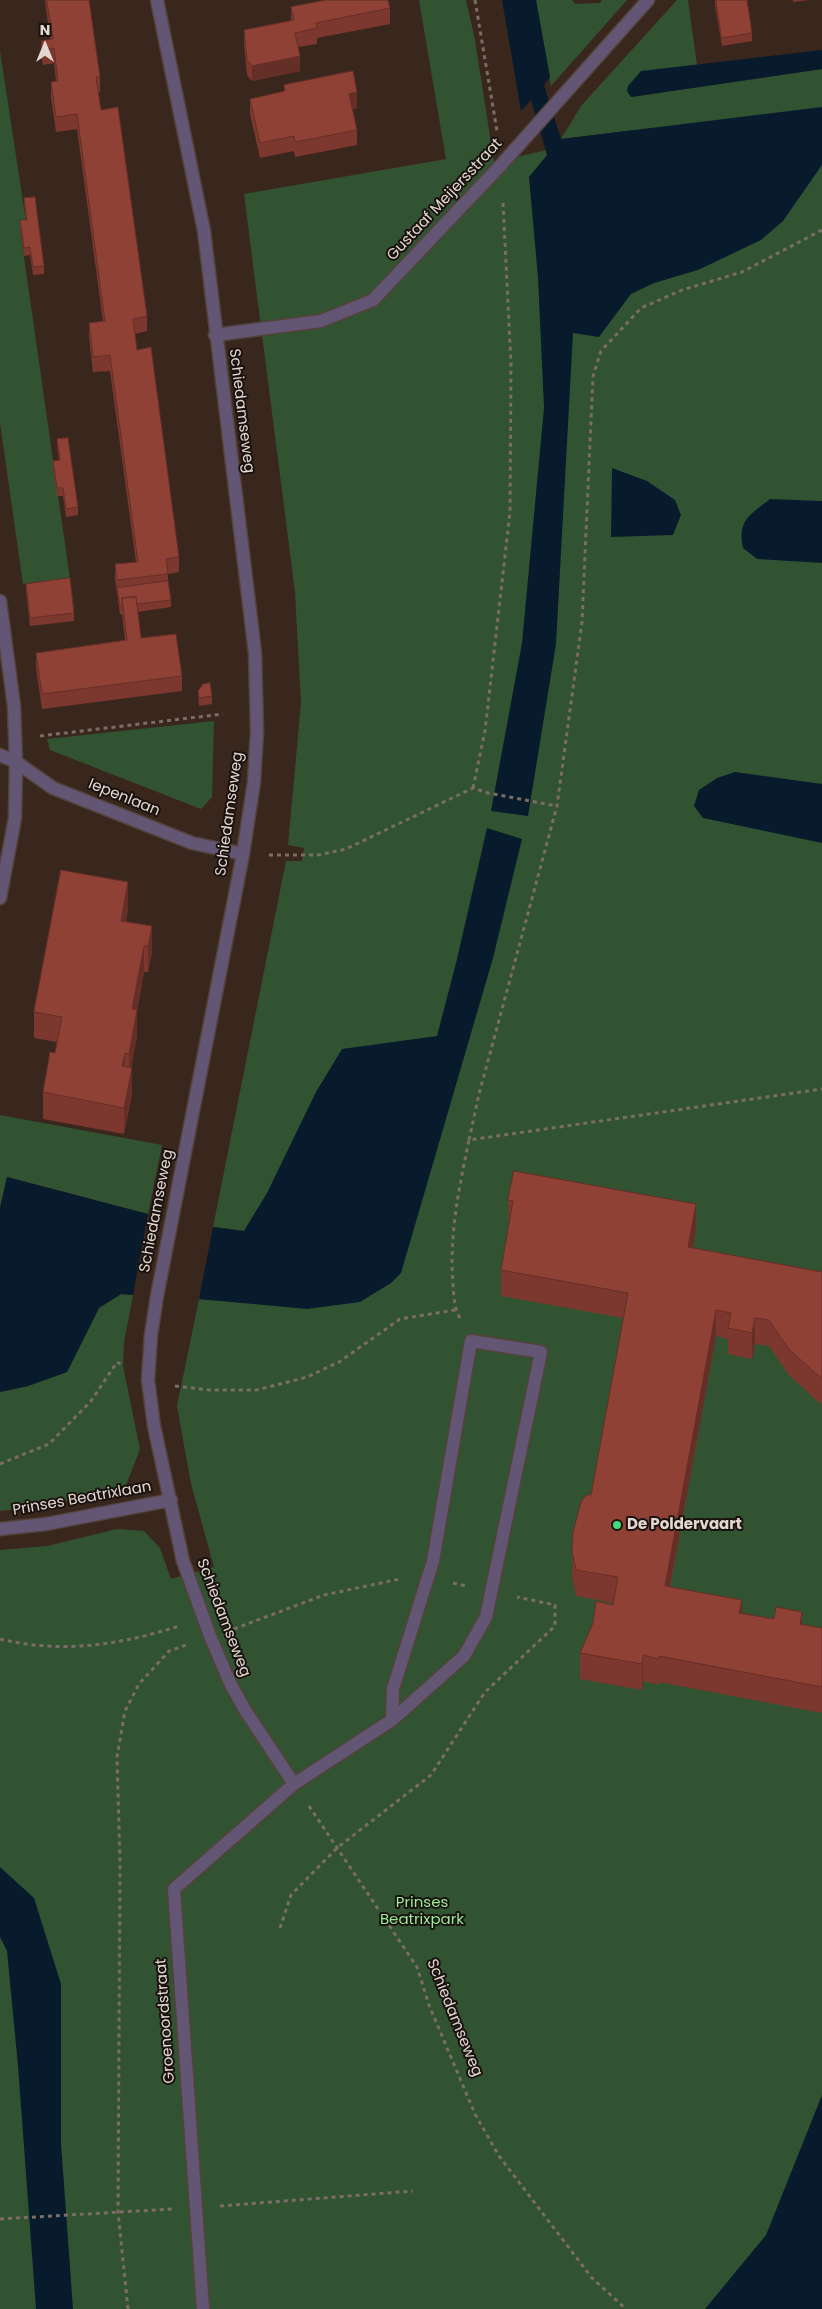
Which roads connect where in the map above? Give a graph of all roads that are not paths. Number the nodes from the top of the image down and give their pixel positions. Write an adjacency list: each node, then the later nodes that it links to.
1 (157, 0): 3 (street, Schiedamseweg)
2 (648, 0): 3 (street, Gustaaf Meijersstraat)
3 (215, 335): 7 (street, Schiedamseweg)
4 (0, 601): 6 (street)
5 (0, 755): 6 (street, Iepenlaan)
6 (16, 762): 7 (street, Iepenlaan); 8 (street)
7 (243, 854): 9 (street, Schiedamseweg)
8 (0, 898)
9 (170, 1500): 10 (street, Prinses Beatrixlaan); 12 (street, Schiedamseweg)
10 (0, 1529)
11 (392, 1720): 11 (street); 12 (street)
12 (294, 1784): 13 (street, Groenoordstraat)
13 (203, 2309)

